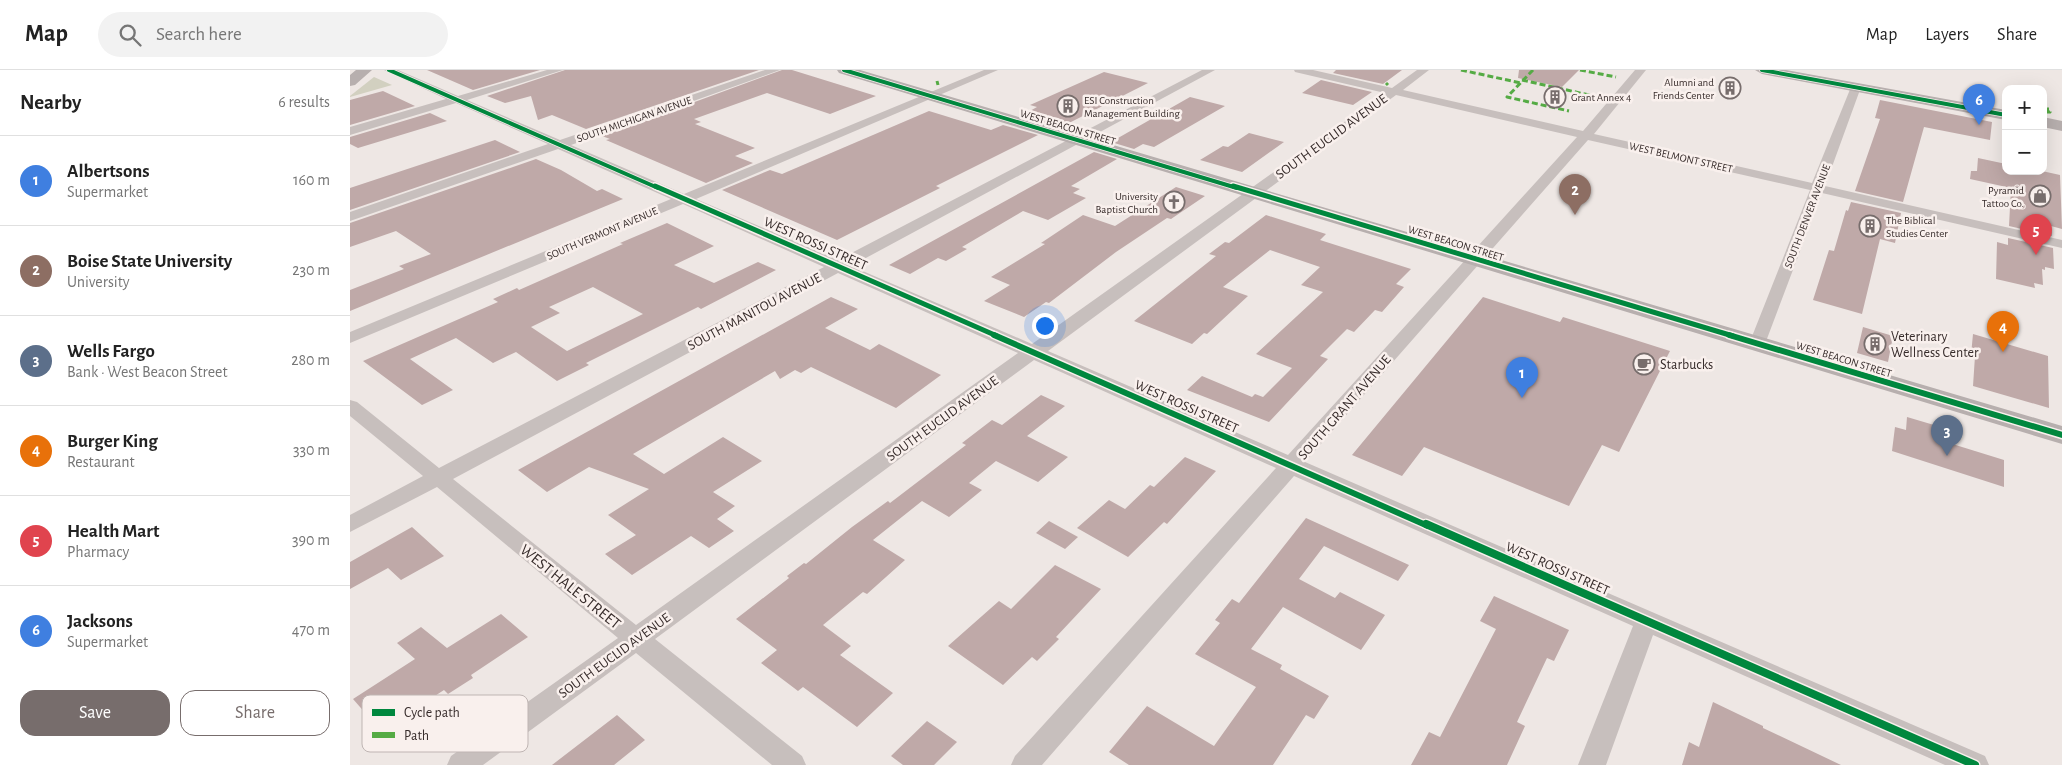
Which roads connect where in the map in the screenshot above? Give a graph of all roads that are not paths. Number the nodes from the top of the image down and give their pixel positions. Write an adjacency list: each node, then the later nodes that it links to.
1 (365, 70): 12 (street)
2 (389, 70): 16 (street, WEST ROSSI STREET)
3 (558, 70): 16 (street)
4 (775, 70): 23 (street, SOUTH MICHIGAN AVENUE)
5 (844, 70): 15 (street, WEST BEACON STREET)
6 (993, 70): 15 (street, SOUTH VERMONT AVENUE)
7 (1210, 70): 22 (street, SOUTH MANITOU AVENUE)
8 (1299, 70): 14 (street, WEST BELMONT STREET)
9 (1424, 70): 14 (street, SOUTH EUCLID AVENUE)
10 (1641, 70): 21 (street, SOUTH GRANT AVENUE)
11 (1762, 70): 13 (street)
12 (350, 82)
13 (1856, 87): 17 (street); 24 (street, SOUTH DENVER AVENUE)
14 (1393, 91): 21 (street, WEST BELMONT STREET); 25 (street, SOUTH EUCLID AVENUE)
15 (931, 96): 22 (street, WEST BEACON STREET); 26 (street, SOUTH VERMONT AVENUE)
16 (457, 100): 20 (street); 23 (street, WEST ROSSI STREET)
17 (2002, 114)
18 (2047, 123): 19 (street)
19 (2062, 126)
20 (350, 130)
21 (1586, 135): 24 (street, WEST BELMONT STREET); 29 (street, SOUTH GRANT AVENUE)
22 (1078, 140): 25 (street, WEST BEACON STREET); 30 (street, SOUTH MANITOU AVENUE)
23 (559, 144): 26 (street, WEST ROSSI STREET); 27 (street, SOUTH MICHIGAN AVENUE)
24 (1818, 188): 28 (street, WEST BELMONT STREET); 32 (street, SOUTH DENVER AVENUE)
25 (1254, 193): 29 (street, WEST BEACON STREET); 33 (street, SOUTH EUCLID AVENUE)
26 (684, 199): 30 (street, WEST ROSSI STREET); 31 (street, SOUTH VERMONT AVENUE)
27 (350, 217)
28 (2062, 244)
29 (1474, 259): 32 (street, WEST BEACON STREET); 36 (street, SOUTH GRANT AVENUE)
30 (838, 266): 33 (street, WEST ROSSI STREET); 37 (street, SOUTH MANITOU AVENUE)
31 (350, 338)
32 (1757, 344): 35 (street, WEST BEACON STREET)
33 (1034, 352): 36 (street, WEST ROSSI STREET); 40 (street, SOUTH EUCLID AVENUE)
34 (350, 406): 37 (street, WEST HALE STREET)
35 (2062, 435)
36 (1292, 466): 39 (street, WEST ROSSI STREET); 45 (street, SOUTH GRANT AVENUE)
37 (438, 478): 38 (street, SOUTH MANITOU AVENUE); 40 (street, WEST HALE STREET)
38 (350, 524)
39 (1647, 621): 46 (street); 47 (street, WEST ROSSI STREET)
40 (636, 639): 41 (street, SOUTH EUCLID AVENUE); 44 (street, WEST HALE STREET)
41 (528, 717)
42 (479, 752): 43 (street, SOUTH EUCLID AVENUE)
43 (461, 765)
44 (792, 765)
45 (1025, 765)
46 (1592, 765)
47 (1975, 765)

